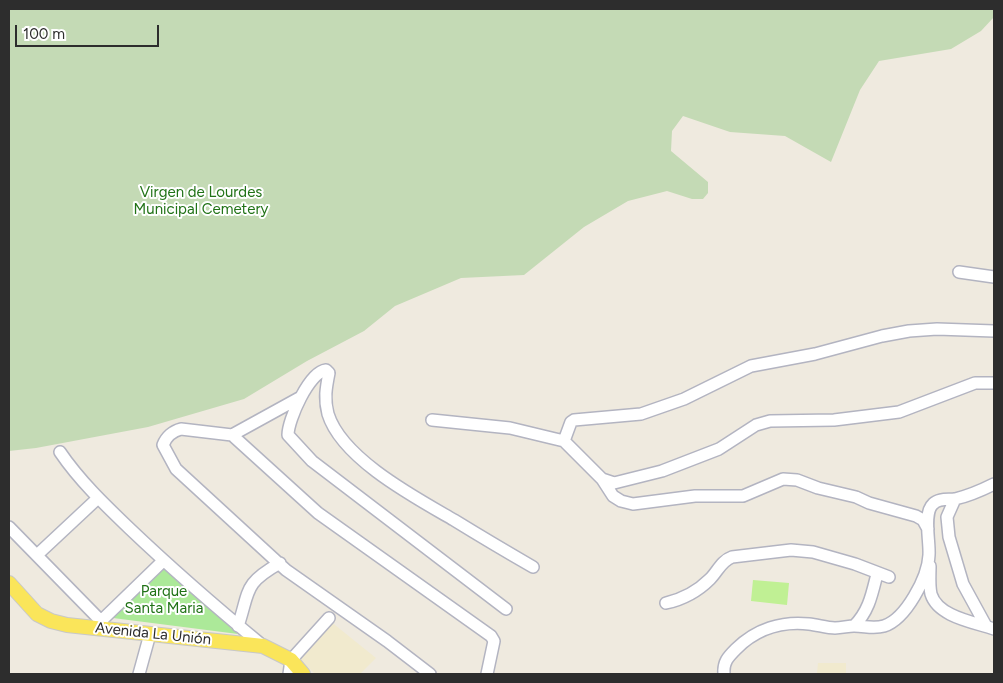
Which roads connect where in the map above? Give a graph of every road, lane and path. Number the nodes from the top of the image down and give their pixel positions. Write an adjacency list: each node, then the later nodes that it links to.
1 (959, 272): 2 (street)
2 (994, 277)
3 (994, 331): 8 (street)
4 (994, 384): 10 (street)
5 (301, 397): 7 (street); 20 (street); 23 (street)
6 (432, 420): 8 (street)
7 (232, 435): 19 (street); 35 (street)
8 (564, 441): 10 (street)
9 (60, 452): 12 (street)
10 (602, 479): 15 (street)
11 (994, 484): 13 (street)
12 (98, 498): 16 (street); 18 (street)
13 (955, 499): 15 (street); 28 (street)
14 (9, 527): 16 (street)
15 (928, 530): 17 (street)
16 (37, 555): 25 (street)
17 (929, 557): 27 (street); 28 (street)
18 (163, 561): 25 (street); 26 (street)
19 (280, 564): 26 (street); 34 (street)
20 (533, 567)
21 (9, 583): 25 (main road, Avenida La Unión)
22 (666, 603): 27 (street)
23 (506, 609)
24 (329, 618): 31 (street)
25 (103, 625): 29 (main road, Avenida La Unión)
26 (238, 626): 30 (street)
27 (854, 626): 36 (street)
28 (990, 627)
29 (150, 634): 30 (main road, Avenida La Unión); 32 (street)
30 (263, 646): 31 (main road, Avenida La Unión)
31 (290, 667): 33 (main road, Avenida La Unión)
32 (139, 674)
33 (303, 674)
34 (430, 674)
35 (487, 674)
36 (724, 674)

